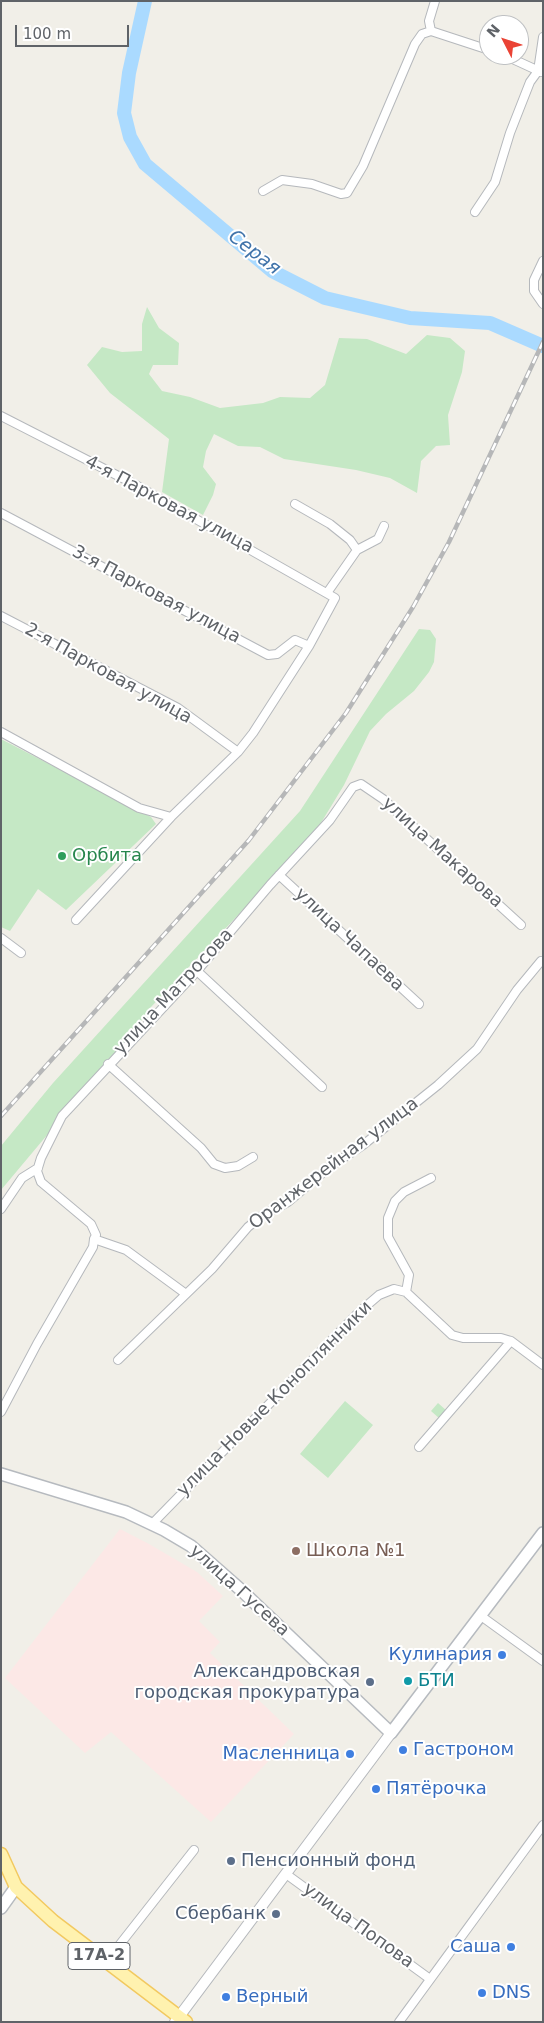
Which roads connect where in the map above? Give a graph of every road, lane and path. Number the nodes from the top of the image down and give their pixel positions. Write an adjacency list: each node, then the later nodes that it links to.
1 (435, 1): 2 (street)
2 (431, 31): 4 (street); 7 (street)
3 (543, 37): 6 (street)
4 (479, 47)
5 (525, 65): 6 (street)
6 (540, 72): 8 (street)
7 (264, 190)
8 (475, 212)
9 (543, 261): 10 (street)
10 (543, 304)
11 (1, 416): 16 (street, 4-я Парковая улица)
12 (295, 504): 15 (street)
13 (1, 513): 18 (street, 3-я Парковая улица)
14 (384, 526): 15 (street)
15 (357, 550): 16 (street)
16 (327, 593): 18 (street, 4-я Парковая улица)
17 (1, 616): 20 (street, 2-я Парковая улица)
18 (309, 646): 20 (street)
19 (1, 732): 22 (street)
20 (238, 752): 22 (street)
21 (361, 784): 23 (street, улица Матросова); 25 (street, улица Макарова)
22 (171, 818): 24 (street)
23 (279, 875): 29 (street, улица Матросова); 30 (street, улица Чапаева)
24 (76, 920)
25 (521, 924)
26 (1, 938): 27 (street)
27 (22, 953)
28 (541, 961): 39 (street, Оранжерейная улица)
29 (197, 971): 31 (street, улица Матросова); 32 (street)
30 (418, 1004)
31 (108, 1064): 33 (street); 34 (street, улица Матросова)
32 (322, 1088)
33 (253, 1157)
34 (38, 1168): 36 (street, улица Матросова); 37 (street)
35 (432, 1178): 38 (street)
36 (1, 1209)
37 (94, 1239): 39 (street); 43 (street)
38 (406, 1292): 40 (street); 46 (street, улица Новые Коноплянники)
39 (186, 1294): 41 (street, Оранжерейная улица)
40 (511, 1341): 42 (street); 44 (street)
41 (118, 1360)
42 (543, 1364)
43 (1, 1412)
44 (419, 1447)
45 (1, 1474): 46 (main road, улица Гусева)
46 (152, 1524): 50 (main road, улица Гусева)
47 (543, 1533): 48 (main road)
48 (481, 1616): 49 (street); 50 (main road)
49 (543, 1662)
50 (391, 1733): 54 (street)
51 (543, 1825): 58 (street)
52 (194, 1850): 57 (street)
53 (1, 1854): 55 (main road, 17А-2)
54 (286, 1874): 58 (street, улица Попова); 59 (street)
55 (16, 1888): 56 (main road); 57 (main road, 17А-2)
56 (1, 1908)
57 (106, 1962): 59 (main road, 17А-2)
58 (430, 1979): 60 (street)
59 (180, 2020)
60 (399, 2022)

